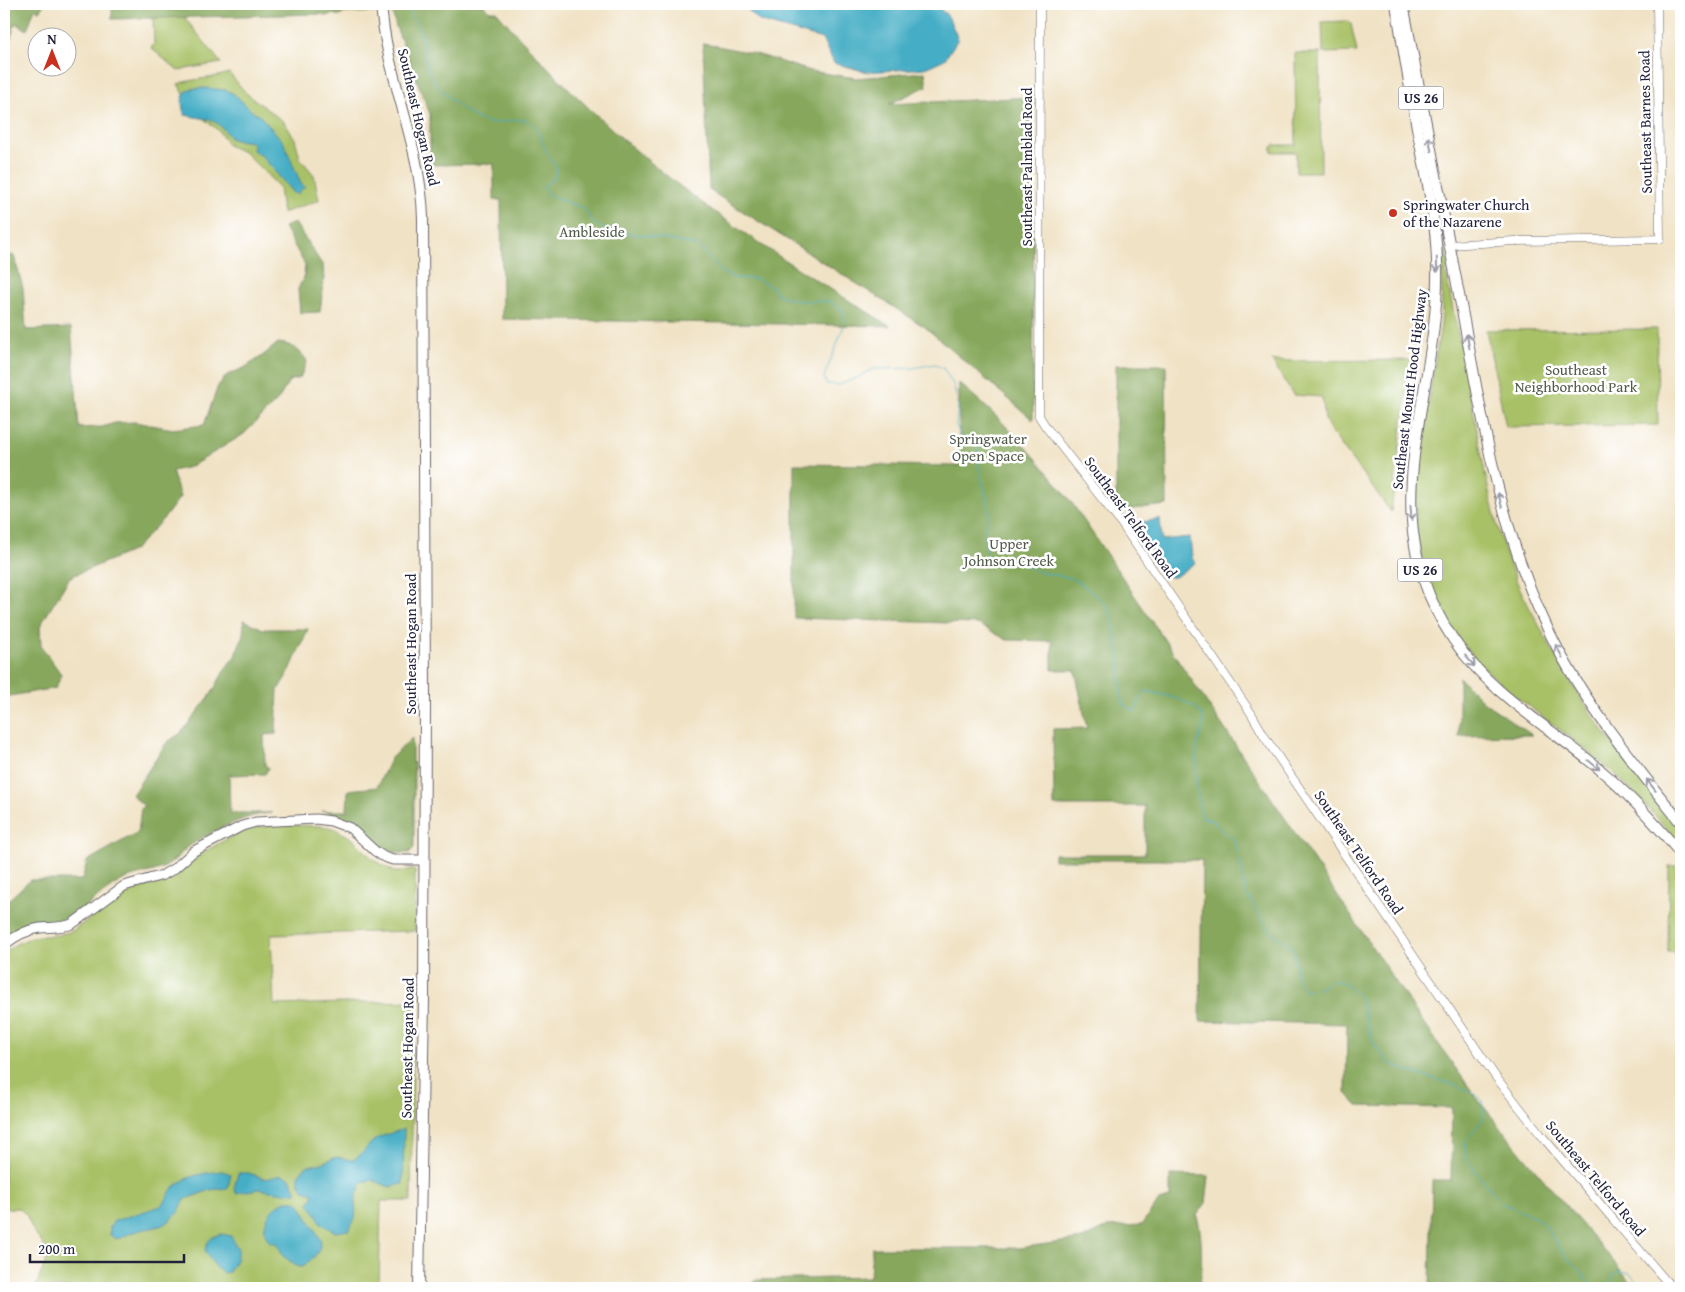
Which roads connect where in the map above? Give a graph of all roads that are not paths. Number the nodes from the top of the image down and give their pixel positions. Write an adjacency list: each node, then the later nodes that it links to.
1 (381, 4): 11 (main road, Southeast Hogan Road)
2 (1040, 4): 8 (street, Southeast Palmblad Road)
3 (1396, 4): 6 (main road, Southeast Mount Hood Highway / US 26)
4 (1403, 4): 7 (main road, US 26, one-way to 4)
5 (1658, 4): 7 (street, Southeast Barnes Road)
6 (1427, 182): 7 (main road); 10 (main road, Southeast Mount Hood Highway / US 26, one-way to 10)
7 (1449, 245): 9 (main road, US 26, one-way to 7)
8 (1040, 418): 14 (street, Southeast Telford Road)
9 (1681, 823)
10 (1681, 854)
11 (424, 860): 12 (main road); 13 (main road, Southeast Hogan Road)
12 (4, 945)
13 (418, 1288)
14 (1672, 1288)

